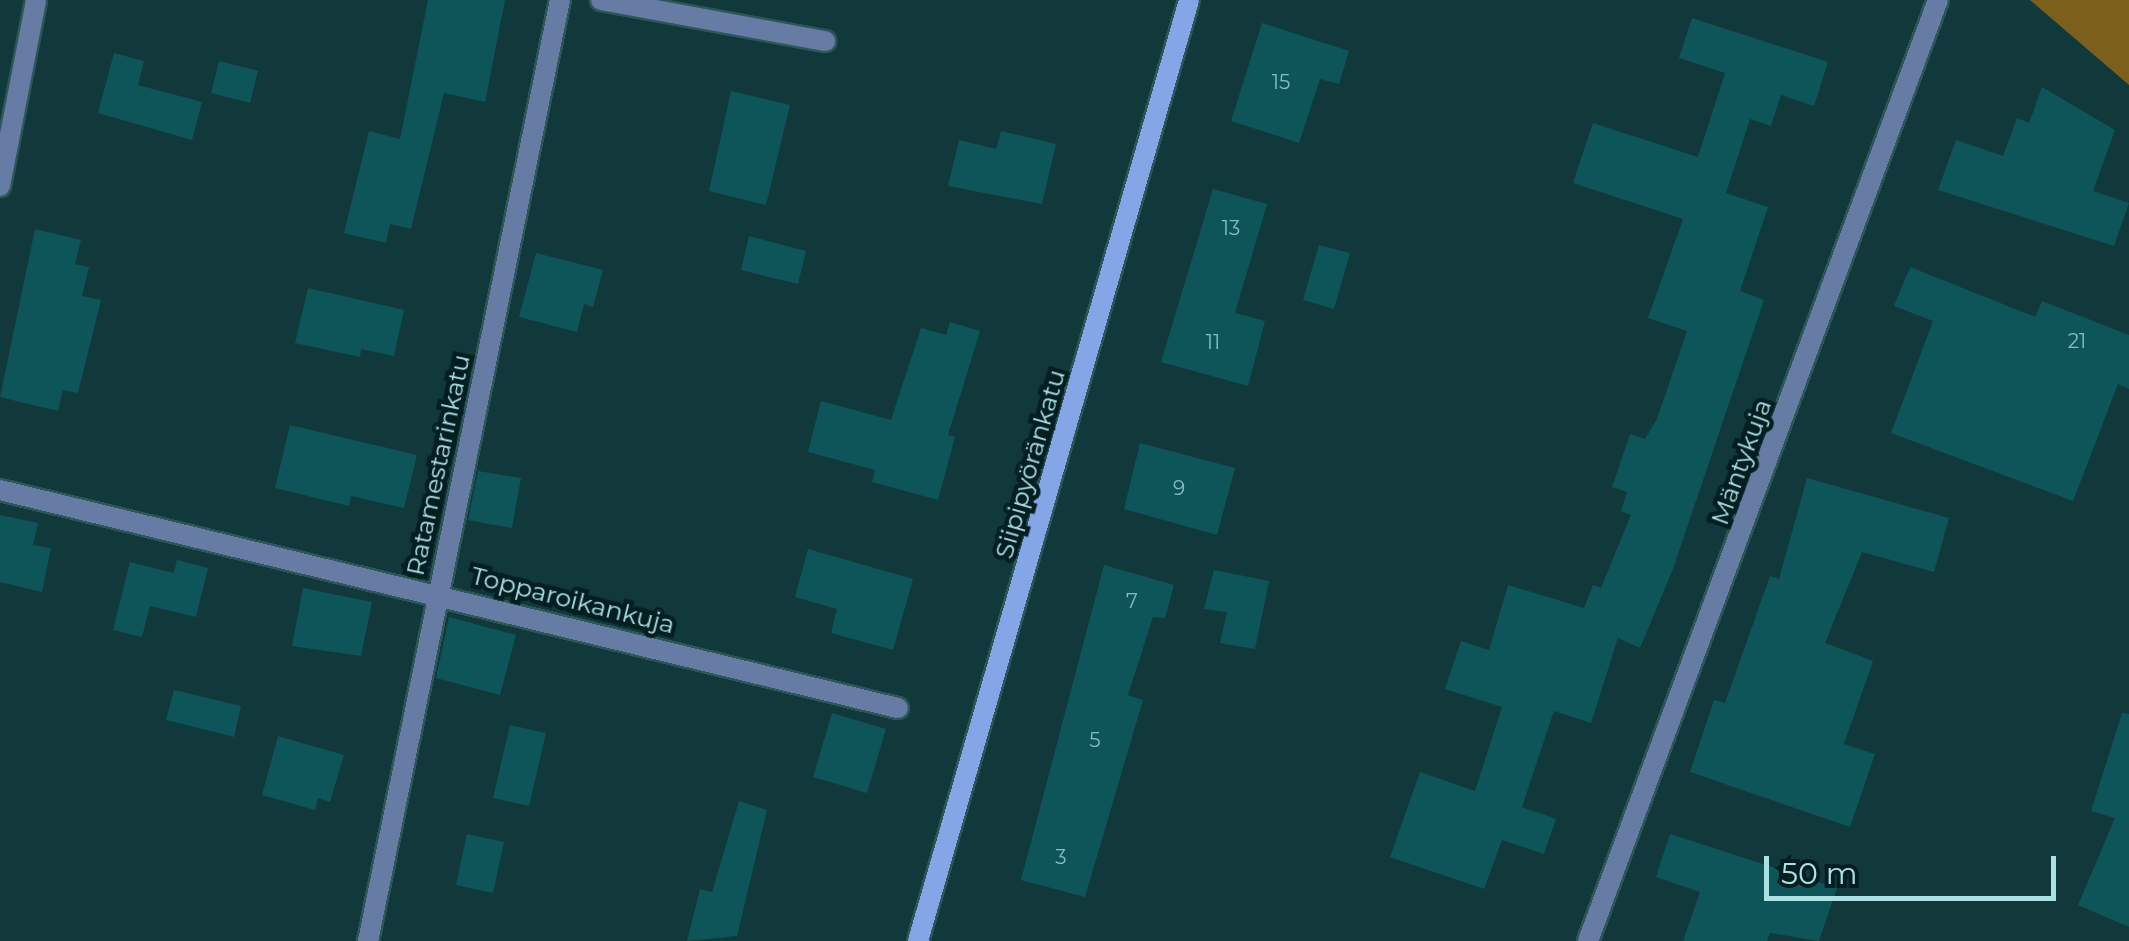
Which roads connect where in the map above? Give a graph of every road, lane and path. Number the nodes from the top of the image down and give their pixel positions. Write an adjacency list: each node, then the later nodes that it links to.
1 (36, 0): 7 (street)
2 (560, 0): 9 (street, Ratamestarinkatu)
3 (601, 0): 6 (street)
4 (1189, 0): 12 (street, Siipipyöränkatu)
5 (1938, 0): 13 (street, Mäntykuja)
6 (825, 41)
7 (0, 186)
8 (0, 490): 9 (street, Topparoikankuja)
9 (438, 592): 10 (street, Topparoikankuja); 11 (street, Ratamestarinkatu)
10 (898, 708)
11 (368, 941)
12 (918, 941)
13 (1588, 941)

